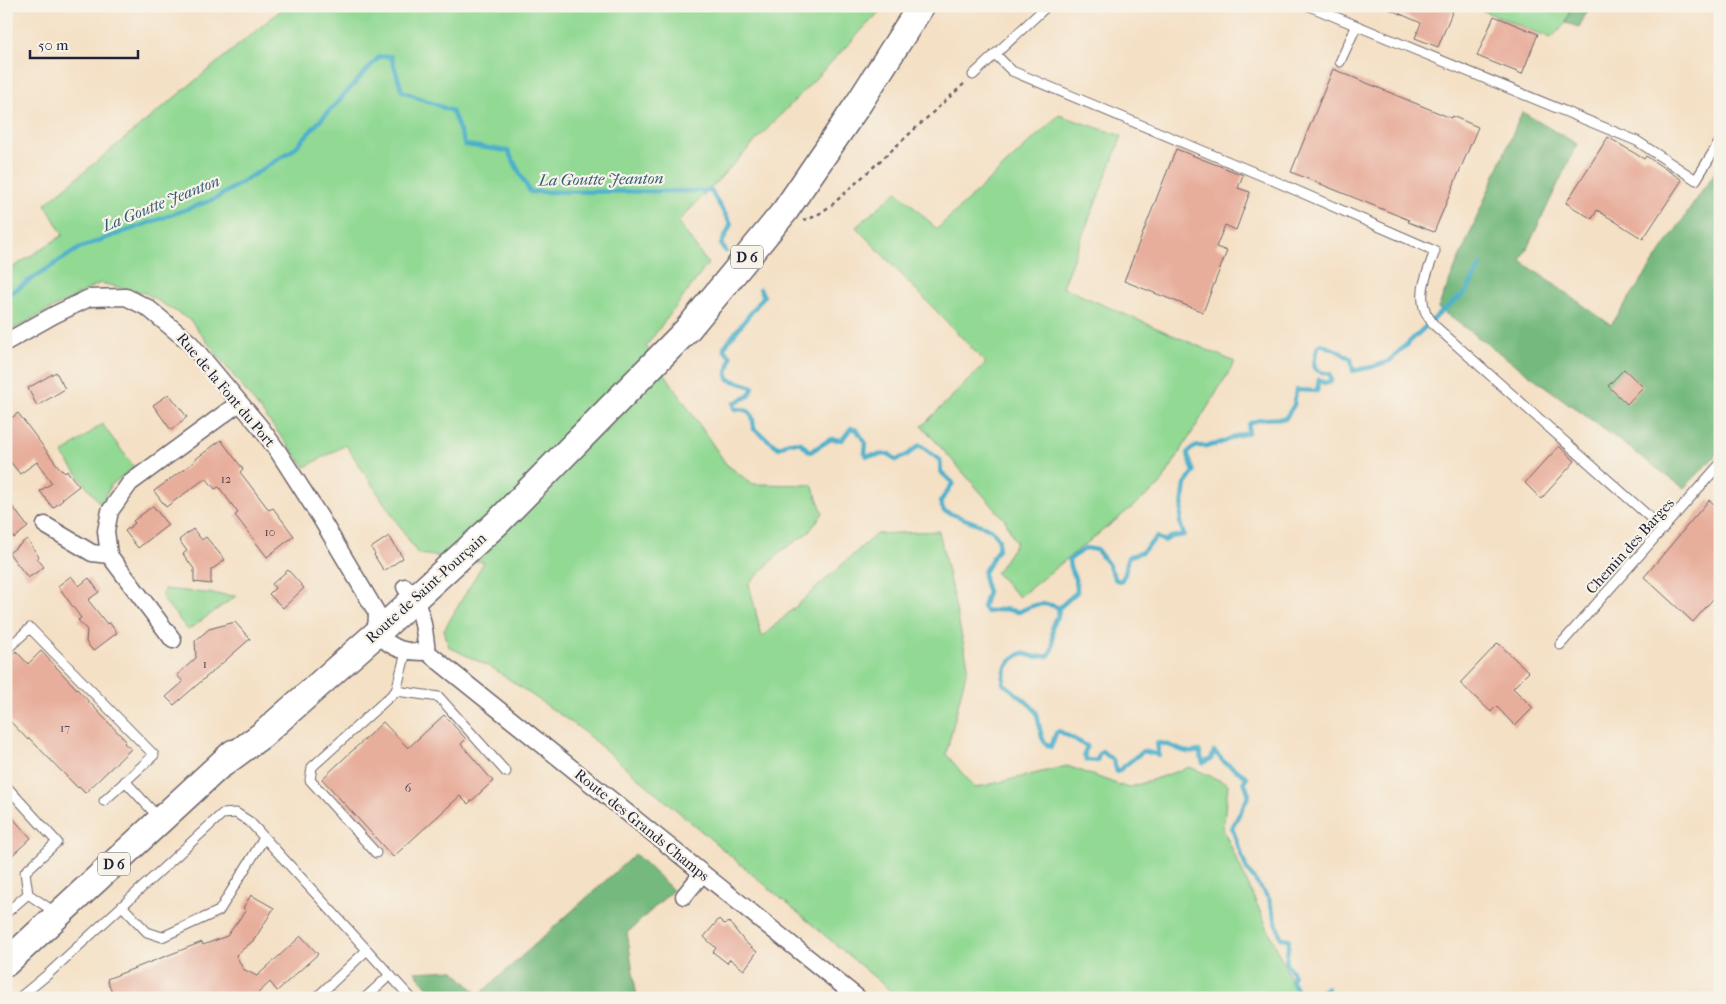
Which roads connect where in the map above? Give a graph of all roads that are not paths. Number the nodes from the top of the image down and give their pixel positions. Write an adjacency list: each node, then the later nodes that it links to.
1 (921, 6): 15 (main road, Route de Saint-Pourçain / D 6)
2 (1047, 6): 5 (lane)
3 (1309, 6): 4 (lane)
4 (1356, 27): 6 (lane); 8 (lane)
5 (995, 54): 7 (lane); 13 (lane)
6 (1340, 62)
7 (973, 75)
8 (1720, 141)
9 (6, 342): 10 (street, Rue de la Font du Port)
10 (239, 403): 14 (street); 16 (street, Rue de la Font du Port)
11 (1720, 464): 13 (lane, Chemin des Barges)
12 (45, 525): 14 (street)
13 (1663, 529): 18 (lane, Chemin des Barges)
14 (110, 556): 17 (street)
15 (410, 593): 16 (main road, Route de Saint-Pourçain / D 6); 21 (street)
16 (377, 623): 20 (street); 27 (main road, Route de Saint-Pourçain / D 6)
17 (173, 640)
18 (1560, 645)
19 (6, 650): 24 (lane)
20 (406, 652): 21 (street); 22 (lane)
21 (427, 652): 30 (street, Route des Grands Champs)
22 (396, 691): 23 (lane); 29 (lane)
23 (506, 772)
24 (125, 781): 26 (lane); 27 (lane)
25 (6, 786): 31 (lane)
26 (104, 801)
27 (161, 820): 35 (main road, Route de Saint-Pourçain / D 6)
28 (264, 838): 33 (lane); 33 (lane); 36 (lane)
29 (376, 853)
30 (702, 874): 32 (street); 39 (street, Route des Grands Champs)
31 (28, 894): 34 (lane); 35 (lane)
32 (684, 896)
33 (122, 906): 40 (lane)
34 (6, 913)
35 (58, 915): 37 (main road, Route de Saint-Pourçain / D 6)
36 (367, 950): 38 (lane); 41 (lane)
37 (6, 962)
38 (390, 975): 42 (lane); 43 (lane)
39 (851, 996)
40 (19, 998)
41 (316, 998)
42 (365, 998)
43 (411, 998)

